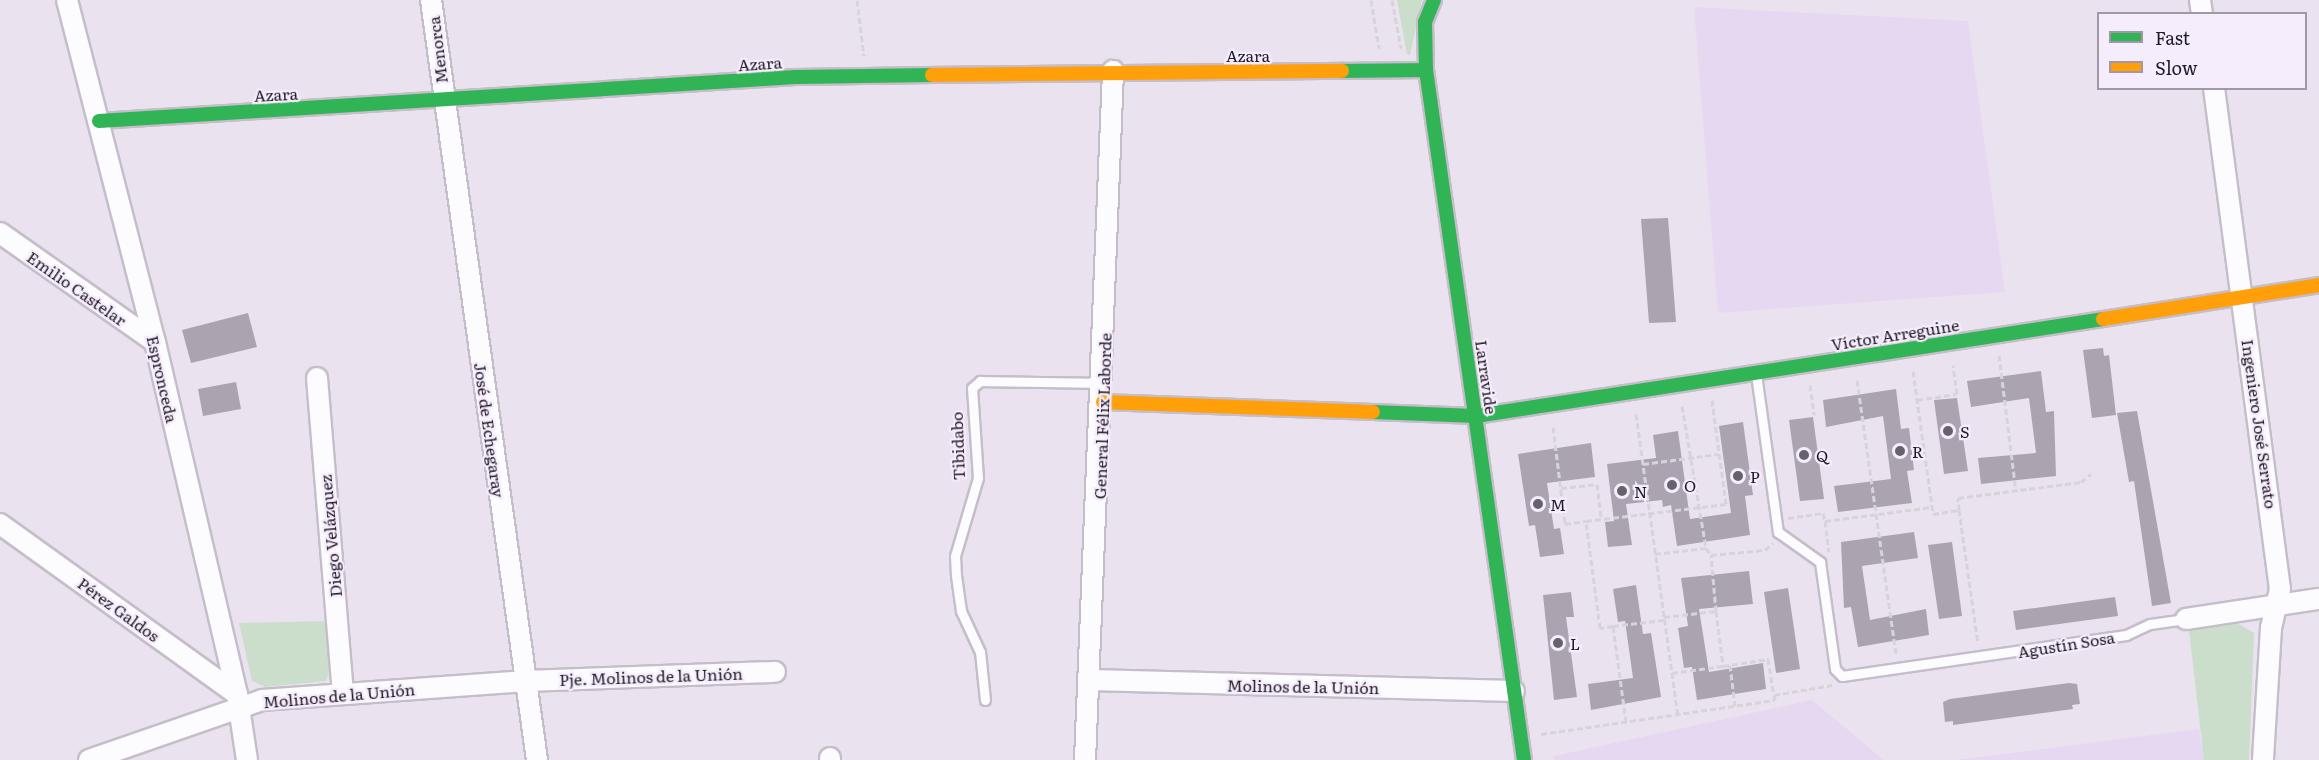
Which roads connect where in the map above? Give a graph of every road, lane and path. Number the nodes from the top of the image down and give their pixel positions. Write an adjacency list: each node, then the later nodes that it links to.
1 (67, 0): 14 (street, Espronceda)
2 (431, 0): 13 (street, Menorca)
3 (857, 0): 11 (path)
4 (1371, 0): 10 (path)
5 (1392, 0): 9 (path)
6 (1434, 0): 7 (street, Larravide)
7 (1426, 70): 9 (street, Azara); 33 (street, Larravide)
8 (1113, 71): 10 (street, Azara); 11 (street, Azara); 28 (street, General Félix Laborde)
9 (1405, 71): 10 (street, Azara)
10 (1383, 72)
11 (868, 75): 13 (street, Azara)
12 (2214, 90): 17 (street, Ingeniero José Serrato)
13 (442, 101): 14 (street, Azara); 67 (street, José de Echegaray)
14 (99, 121): 19 (street, Espronceda)
15 (0, 233): 19 (street, Emilio Castelar)
16 (2319, 285): 17 (street, Víctor Arreguine)
17 (2243, 295): 18 (street, Víctor Arreguine); 54 (street, Ingeniero José Serrato)
18 (1996, 335): 20 (street, Víctor Arreguine); 39 (path)
19 (155, 342): 71 (street, Espronceda)
20 (1951, 342): 21 (street, Víctor Arreguine); 30 (path)
21 (1910, 349): 22 (street, Víctor Arreguine); 30 (path)
22 (1853, 358): 23 (street, Víctor Arreguine); 44 (path)
23 (1807, 365): 24 (street, Víctor Arreguine); 32 (path)
24 (1756, 374): 26 (street, Víctor Arreguine); 46 (lane)
25 (318, 378): 69 (street, Diego Velázquez)
26 (1710, 381): 27 (street, Víctor Arreguine); 34 (path)
27 (1680, 385): 29 (street, Víctor Arreguine); 35 (path)
28 (1103, 392): 33 (street, Tibidabo); 66 (street, General Félix Laborde); 72 (lane, Tibidabo)
29 (1632, 393): 31 (street, Víctor Arreguine); 36 (path)
30 (1917, 400): 40 (path)
31 (1550, 405): 33 (street, Víctor Arreguine); 38 (path)
32 (1814, 415)
33 (1476, 416): 68 (street, Larravide)
34 (1719, 454): 35 (path); 41 (path)
35 (1692, 458): 36 (path); 41 (path)
36 (1643, 464): 43 (path)
37 (2091, 474): 39 (path)
38 (1561, 488): 45 (path); 47 (path)
39 (2016, 490): 42 (path)
40 (1932, 507): 42 (path); 44 (path)
41 (1700, 508): 43 (path); 50 (path)
42 (1959, 510): 59 (path)
43 (1650, 513): 45 (path); 51 (path)
44 (1876, 514): 46 (path); 62 (path)
45 (1601, 519): 47 (path)
46 (1776, 519): 49 (lane)
47 (1586, 521): 58 (path)
48 (0, 524): 71 (street, Pérez Galdos)
49 (1780, 536): 52 (path); 65 (lane)
50 (1706, 548): 51 (path); 52 (path)
51 (1655, 554): 56 (path)
52 (1711, 555): 55 (path)
53 (2319, 600): 54 (street, Agustín Sosa)
54 (2276, 605): 57 (street, Agustín Sosa); 82 (street, Ingeniero José Serrato)
55 (1716, 611): 56 (path); 61 (path)
56 (1664, 619): 58 (path); 64 (path)
57 (2187, 619): 59 (lane, Agustín Sosa)
58 (1613, 626): 75 (path)
59 (1980, 657): 62 (lane, Agustín Sosa)
60 (1730, 665): 61 (path); 70 (path); 73 (path)
61 (1723, 666): 64 (path)
62 (1898, 669): 65 (lane, Agustín Sosa)
63 (776, 672): 67 (street, Pje. Molinos de la Unión)
64 (1672, 673): 74 (path)
65 (1845, 676): 70 (path)
66 (1091, 680): 68 (street, Molinos de la Unión); 80 (street, General Félix Laborde)
67 (526, 681): 69 (street, Molinos de la Unión); 79 (street, José de Echegaray)
68 (1515, 691): 76 (street, Larravide)
69 (343, 693): 71 (street, Molinos de la Unión)
70 (1774, 695): 73 (path)
71 (238, 700): 77 (street, Molinos de la Unión); 78 (street, Espronceda)
72 (985, 700)
73 (1735, 706): 74 (path)
74 (1678, 715): 75 (path)
75 (1626, 722): 76 (path)
76 (1521, 736): 81 (street, Larravide)
77 (89, 760)
78 (247, 760)
79 (537, 760)
80 (1085, 760)
81 (1524, 760)
82 (2263, 760)

